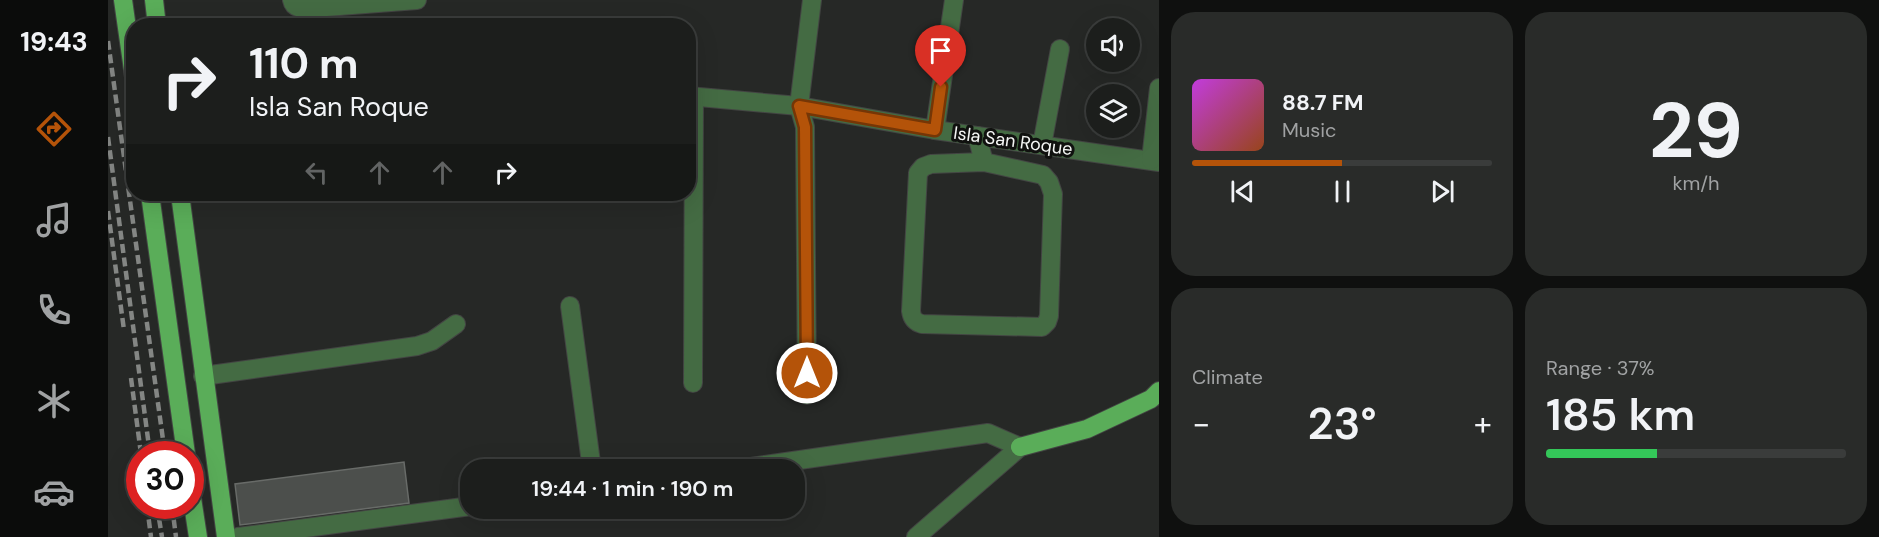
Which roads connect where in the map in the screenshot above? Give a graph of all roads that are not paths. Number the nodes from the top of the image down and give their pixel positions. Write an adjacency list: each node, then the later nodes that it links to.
1 (123, 0): 8 (main road)
2 (154, 0): 7 (main road)
3 (417, 0): 6 (street)
4 (812, 0): 12 (street)
5 (954, 0): 13 (street)
6 (296, 4)
7 (156, 18)
8 (126, 21)
9 (1060, 49): 15 (street)
10 (1159, 88): 16 (street)
11 (696, 96): 12 (street, Isla San Roque)
12 (799, 106): 13 (street, Isla San Roque); 26 (street)
13 (935, 130): 14 (street, Isla San Roque)
14 (977, 136): 15 (street, Isla San Roque); 17 (street)
15 (1042, 145): 16 (street, Isla San Roque)
16 (1155, 161)
17 (984, 162): 17 (street)
18 (151, 201): 27 (main road)
19 (181, 201): 23 (main road)
20 (692, 201): 24 (street)
21 (570, 306): 29 (street)
22 (456, 324): 23 (street)
23 (203, 376): 34 (main road)
24 (693, 383)
25 (1159, 392): 28 (main road)
26 (807, 395)
27 (184, 441)
28 (1020, 447): 30 (street); 36 (street)
29 (591, 459)
30 (805, 459)
31 (460, 507): 35 (street)
32 (195, 519): 33 (main road)
33 (198, 537)
34 (226, 537)
35 (238, 537)
36 (916, 537)

